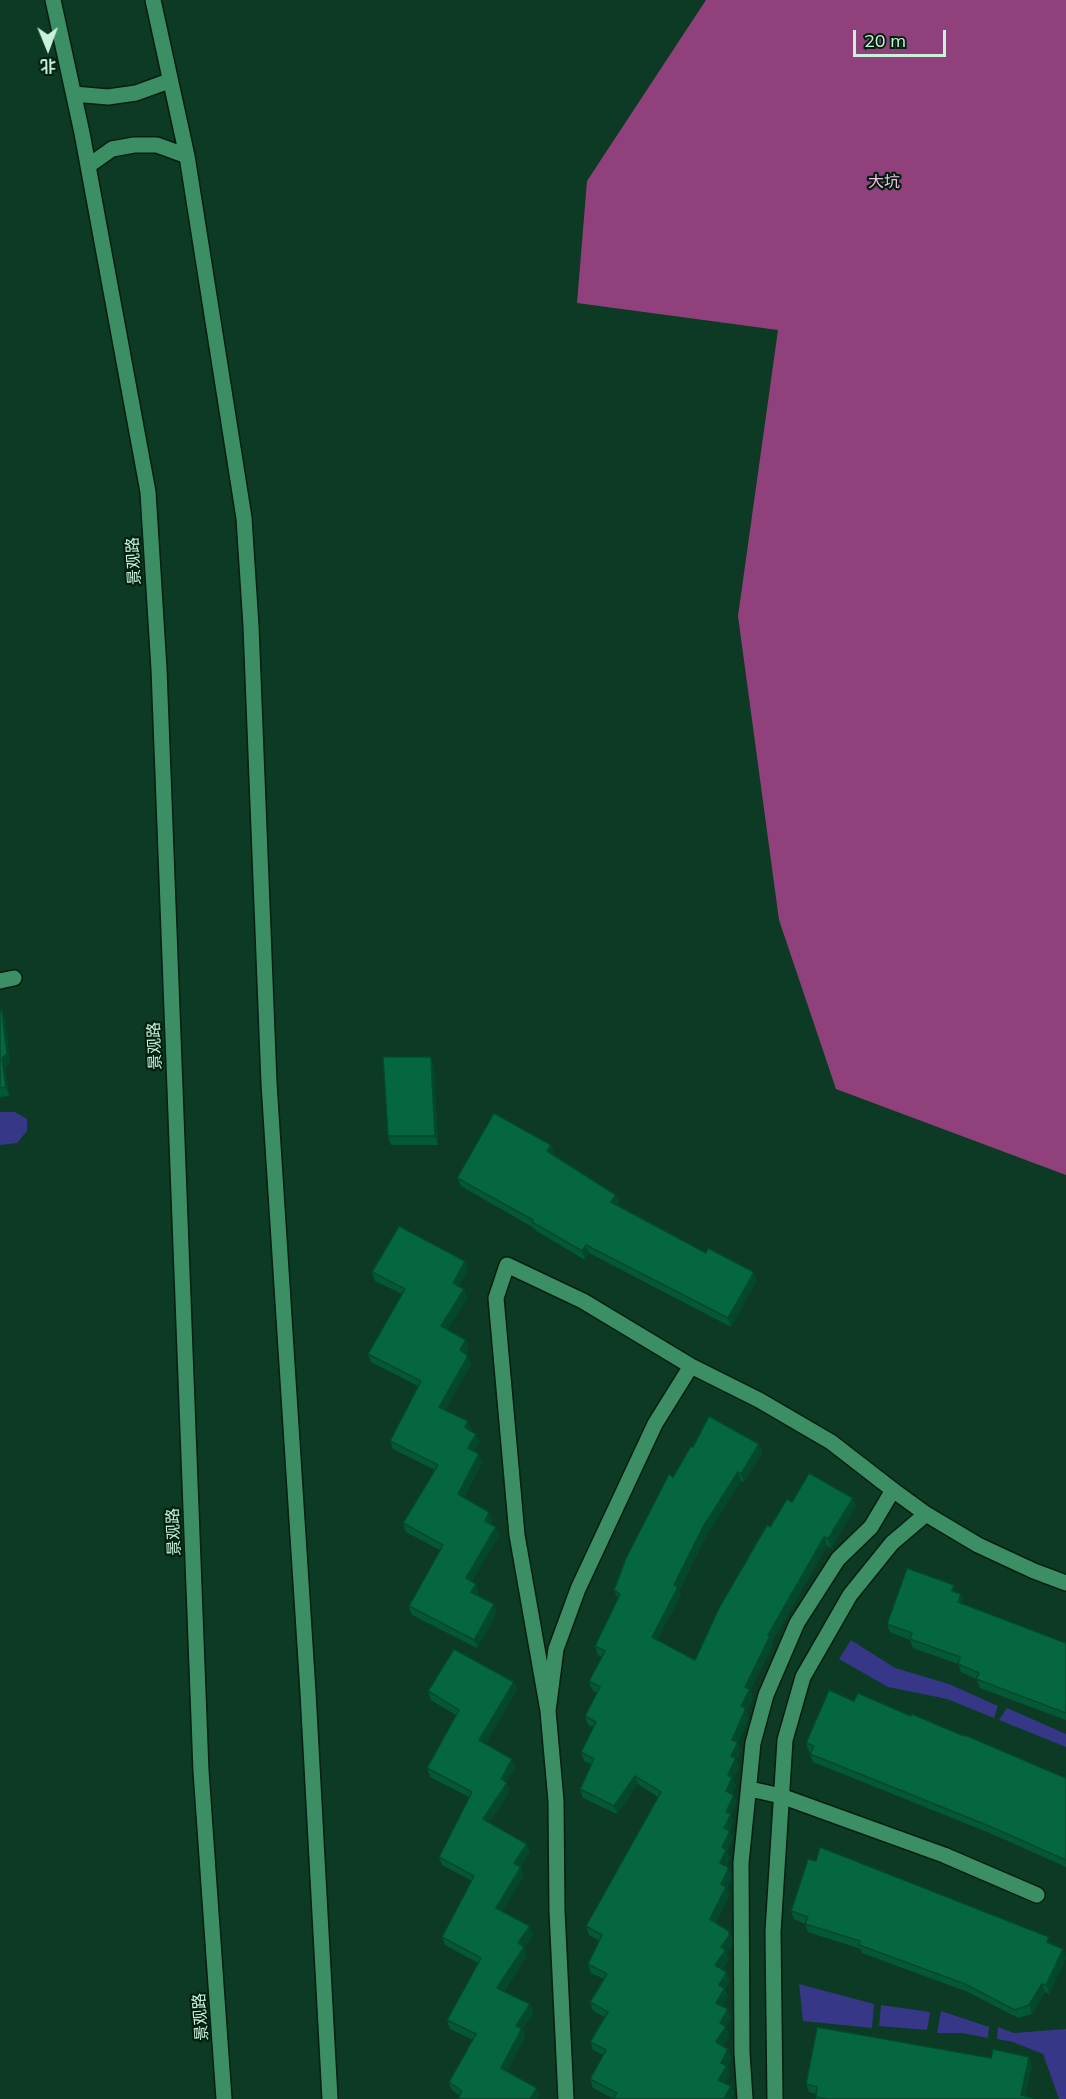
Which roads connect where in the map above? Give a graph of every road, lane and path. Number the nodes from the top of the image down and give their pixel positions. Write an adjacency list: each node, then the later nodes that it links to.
1 (53, 0): 4 (street, 景观路)
2 (153, 0): 3 (street)
3 (170, 81): 4 (street); 5 (street)
4 (74, 94): 6 (street, 景观路)
5 (187, 156): 6 (street); 16 (street)
6 (88, 166): 15 (street, 景观路)
7 (691, 1366): 8 (street); 11 (street); 11 (street)
8 (893, 1490): 9 (street); 12 (street)
9 (926, 1514): 10 (street); 13 (street)
10 (1066, 1583)
11 (548, 1711): 17 (street)
12 (750, 1788): 13 (street); 18 (street)
13 (780, 1796): 14 (street); 19 (street)
14 (1037, 1895)
15 (224, 2099)
16 (330, 2099)
17 (566, 2099)
18 (745, 2099)
19 (775, 2099)

